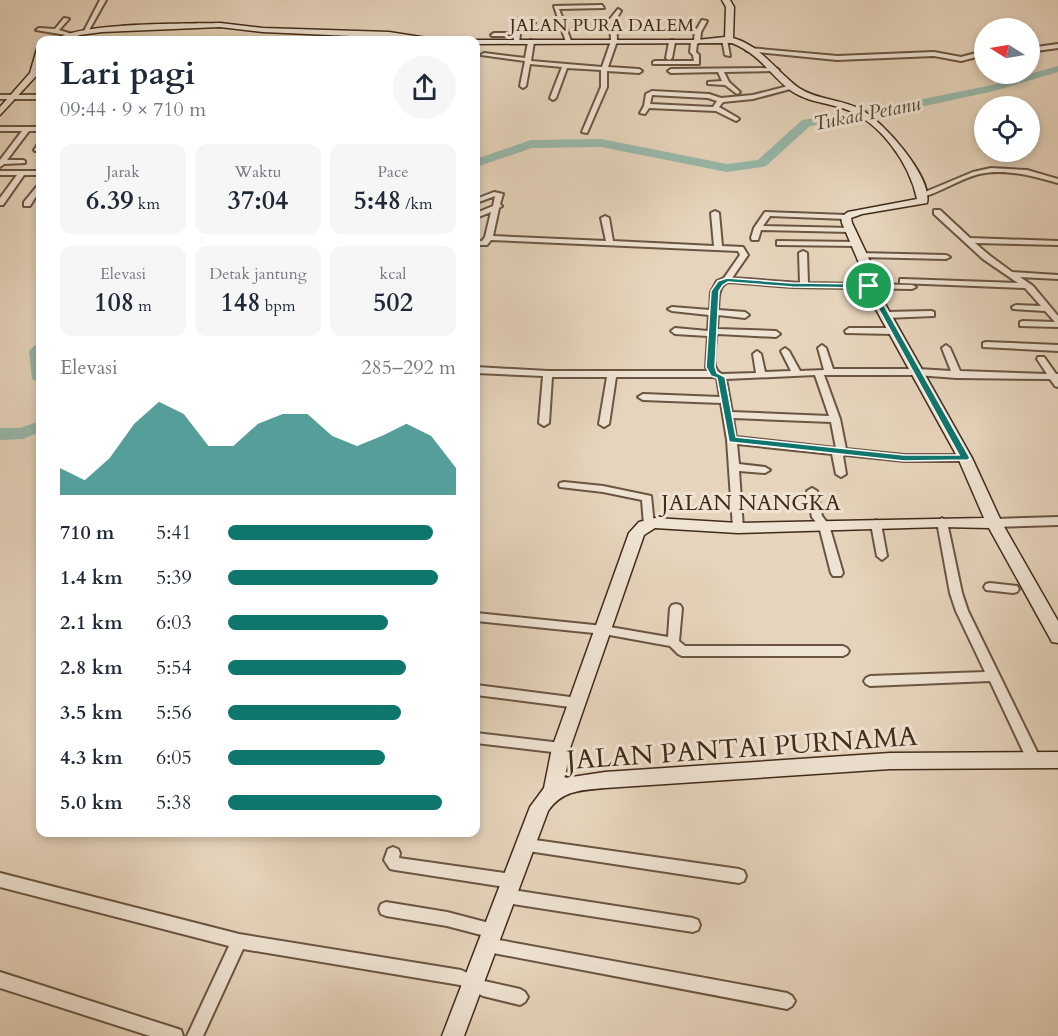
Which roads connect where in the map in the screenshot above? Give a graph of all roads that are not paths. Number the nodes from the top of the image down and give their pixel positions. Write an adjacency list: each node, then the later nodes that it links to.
1 (103, 0): 10 (street)
2 (726, 0): 15 (street)
3 (602, 8): 16 (street)
4 (618, 11): 17 (street)
5 (66, 19): 9 (street)
6 (704, 21): 21 (street)
7 (532, 23): 14 (street)
8 (39, 30): 9 (street)
9 (56, 31): 11 (street)
10 (85, 32): 11 (street); 13 (street)
11 (70, 35)
12 (494, 35): 14 (street)
13 (405, 36)
14 (517, 38): 18 (street, JALAN PURA DALEM); 19 (street, JALAN PURA DALEM)
15 (727, 40): 21 (street, JALAN PURA DALEM); 25 (street); 27 (street)
16 (568, 41): 17 (street, JALAN PURA DALEM); 19 (street, JALAN PURA DALEM)
17 (614, 41): 20 (street, JALAN PURA DALEM); 34 (street)
18 (480, 42)
19 (531, 42): 31 (street)
20 (672, 42): 21 (street, JALAN PURA DALEM); 30 (street)
21 (696, 42): 32 (street)
22 (880, 45): 29 (street)
23 (1058, 46): 24 (street)
24 (1040, 48)
25 (749, 50): 29 (street); 35 (street)
26 (484, 55): 31 (street)
27 (728, 55)
28 (974, 56): 29 (street)
29 (878, 57)
30 (669, 58)
31 (528, 61): 33 (street); 42 (street)
32 (655, 63)
33 (565, 66): 34 (street); 48 (street)
34 (604, 70): 37 (street); 58 (street)
35 (776, 70): 38 (street); 43 (street)
36 (36, 71): 46 (street)
37 (639, 71)
38 (720, 71): 39 (street); 41 (street)
39 (671, 72)
40 (710, 83): 41 (street)
41 (726, 83): 44 (street)
42 (523, 86)
43 (792, 87): 49 (street); 66 (street)
44 (737, 92)
45 (0, 97): 46 (street)
46 (15, 97): 47 (street); 52 (street)
47 (36, 97)
48 (552, 98)
49 (721, 100): 50 (street); 51 (street)
50 (647, 106): 51 (street); 53 (street)
51 (718, 109): 54 (street)
52 (0, 112)
53 (643, 113)
54 (736, 119)
55 (0, 129): 56 (street)
56 (27, 129): 57 (street); 60 (street)
57 (36, 129)
58 (585, 132)
59 (23, 162): 60 (street)
60 (1, 163)
61 (0, 173): 62 (street)
62 (22, 173): 63 (street); 68 (street)
63 (36, 173)
64 (1058, 181): 66 (street)
65 (36, 192): 69 (street)
66 (922, 195): 74 (street)
67 (480, 200): 70 (street)
68 (0, 202)
69 (27, 204)
70 (498, 206): 73 (street); 78 (street)
71 (938, 212): 80 (street)
72 (715, 213): 85 (street)
73 (480, 214)
74 (846, 217): 76 (street); 77 (street)
75 (605, 218): 82 (street)
76 (758, 228): 77 (street); 79 (street)
77 (851, 230): 86 (street)
78 (489, 238): 81 (street); 82 (street)
79 (755, 238)
80 (966, 240): 84 (street); 89 (street)
81 (480, 243)
82 (610, 243): 85 (street)
83 (780, 243): 86 (street)
84 (1058, 243)
85 (718, 247): 91 (street)
86 (859, 249): 88 (street); 93 (street)
87 (803, 253): 92 (street)
88 (946, 257)
89 (1010, 274): 90 (street); 94 (street)
90 (1058, 277)
91 (727, 280): 92 (street); 99 (street)
92 (804, 283): 93 (street)
93 (869, 283): 94 (street); 95 (street); 102 (street)
94 (1025, 286): 98 (street)
95 (912, 287)
96 (1016, 307): 98 (street)
97 (672, 309): 99 (street)
98 (1046, 309): 104 (street)
99 (713, 312): 101 (street); 108 (street)
100 (931, 314): 102 (street)
101 (745, 315)
102 (885, 315): 107 (street)
103 (1023, 324): 104 (street)
104 (1057, 324)
105 (675, 331): 108 (street)
106 (849, 331): 107 (street)
107 (893, 331): 120 (street)
108 (714, 332): 109 (street); 123 (street)
109 (777, 334)
110 (986, 345): 115 (street)
111 (822, 348): 118 (street)
112 (946, 348): 122 (street)
113 (1058, 348): 115 (street)
114 (785, 351): 125 (street)
115 (1038, 353): 126 (street)
116 (757, 354): 124 (street)
117 (480, 370): 121 (street)
118 (823, 372): 120 (street); 125 (street); 130 (street)
119 (612, 373): 121 (street); 123 (street); 132 (street)
120 (918, 373): 122 (street); 135 (street)
121 (548, 374): 131 (street)
122 (957, 375): 126 (street)
123 (718, 376): 124 (street); 128 (street)
124 (760, 376): 125 (street)
125 (792, 376)
126 (1056, 379)
127 (643, 397): 128 (street)
128 (725, 400): 129 (street)
129 (728, 415): 130 (street); 133 (street)
130 (835, 419): 134 (street)
131 (544, 423)
132 (604, 424)
133 (732, 440): 134 (street); 136 (street)
134 (840, 453): 135 (street); 138 (street)
135 (965, 458): 143 (street)
136 (734, 467): 137 (street); 147 (street)
137 (765, 470)
138 (841, 474)
139 (564, 485): 145 (street)
140 (812, 491): 146 (street)
141 (1058, 521): 143 (street)
142 (942, 522): 143 (street, JALAN NANGKA); 144 (street, JALAN NANGKA); 158 (street)
143 (994, 523): 155 (street)
144 (876, 524): 146 (street, JALAN NANGKA); 148 (street)
145 (649, 525): 147 (street, JALAN NANGKA); 154 (street, JALAN NANGKA)
146 (824, 525): 147 (street, JALAN NANGKA); 149 (street)
147 (738, 528)
148 (882, 556)
149 (837, 573)
150 (990, 587): 151 (street)
151 (1013, 589)
152 (675, 608): 156 (street)
153 (480, 616): 154 (street)
154 (604, 630): 156 (street); 161 (street, JALAN NANGKA)
155 (1058, 637)
156 (673, 642): 157 (street)
157 (843, 651)
158 (994, 676): 159 (street); 165 (street)
159 (870, 681)
160 (480, 691): 161 (street)
161 (578, 703): 163 (street, JALAN NANGKA)
162 (480, 738): 163 (street)
163 (561, 748): 166 (street, JALAN NANGKA)
164 (1058, 759): 165 (street, JALAN PANTAI PURNAMA)
165 (1034, 760): 166 (street, JALAN PANTAI PURNAMA)
166 (553, 789): 167 (street, JALAN PANTAI PURNAMA)
167 (528, 845): 169 (street); 171 (street, JALAN PANTAI PURNAMA)
168 (393, 853): 171 (street)
169 (739, 876)
170 (0, 880): 175 (street)
171 (509, 889): 173 (street); 174 (street, JALAN PANTAI PURNAMA)
172 (386, 909): 174 (street)
173 (693, 925)
174 (490, 938): 177 (street, JALAN PANTAI PURNAMA); 179 (street)
175 (239, 941): 177 (street); 181 (street)
176 (0, 980): 180 (street)
177 (472, 984): 178 (street); 182 (street, JALAN PANTAI PURNAMA)
178 (520, 997)
179 (788, 1001)
180 (175, 1036)
181 (195, 1036)
182 (453, 1036)

